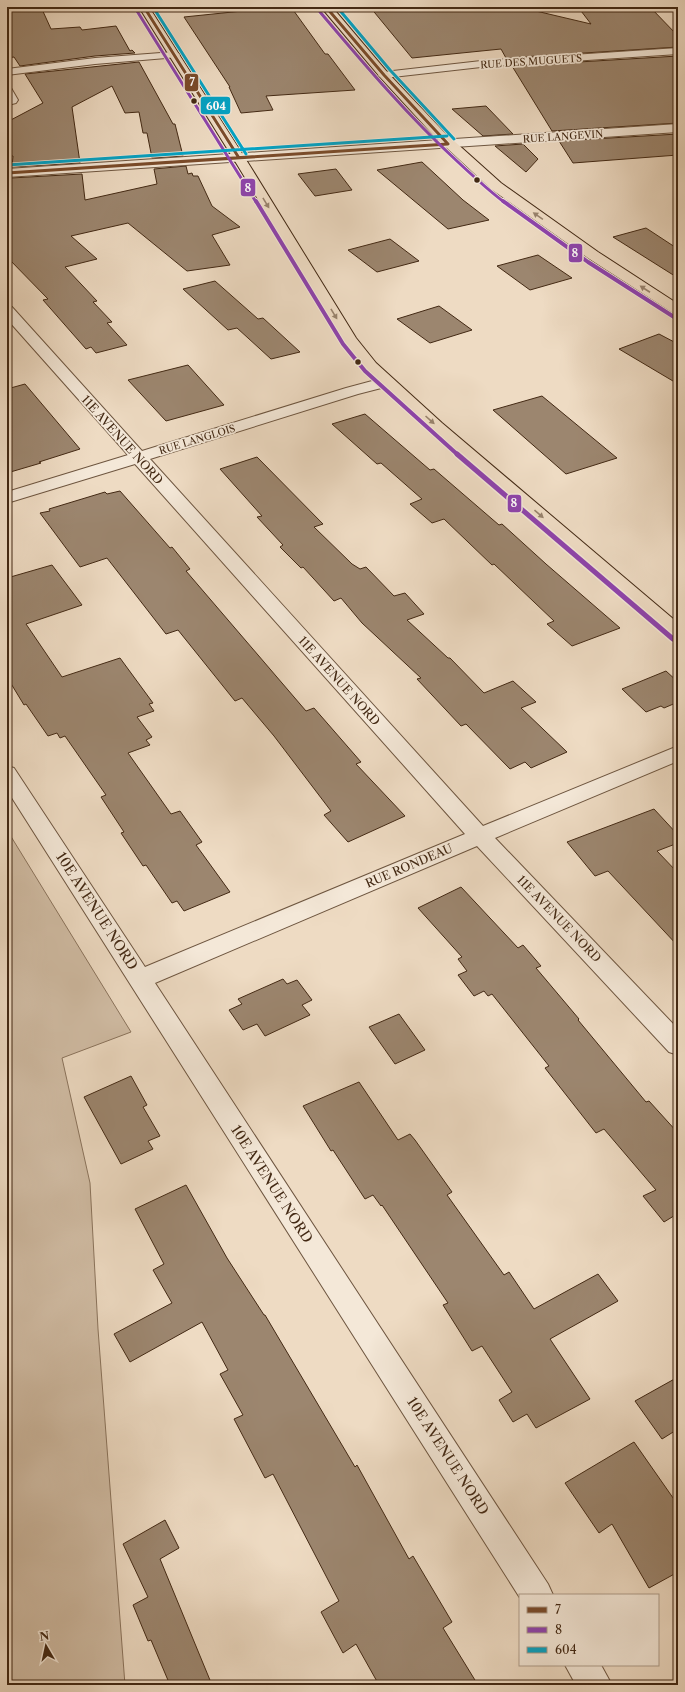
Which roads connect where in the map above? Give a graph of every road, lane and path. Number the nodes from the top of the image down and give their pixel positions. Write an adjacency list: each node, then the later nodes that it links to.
1 (144, 7): 4 (main road)
2 (326, 7): 6 (main road)
3 (678, 51): 6 (street, RUE DES MUGUETS)
4 (174, 55): 5 (street); 9 (main road)
5 (7, 72)
6 (384, 75): 8 (main road)
7 (678, 128): 8 (street, RUE LANGEVIN)
8 (448, 144): 9 (street, RUE LANGEVIN); 12 (main road, one-way to 8)
9 (239, 158): 10 (street, RUE LANGEVIN); 13 (main road, one-way to 13)
10 (7, 173)
11 (7, 310): 14 (street, 11E AVENUE NORD)
12 (678, 310)
13 (387, 382): 14 (street, RUE LANGLOIS); 16 (main road, one-way to 16)
14 (138, 458): 15 (street, RUE LANGLOIS); 19 (street, 11E AVENUE NORD)
15 (7, 498)
16 (678, 633)
17 (678, 753): 19 (street, RUE RONDEAU)
18 (7, 772): 20 (street, 10E AVENUE NORD)
19 (480, 836): 20 (street, RUE RONDEAU); 21 (street, 11E AVENUE NORD)
20 (140, 979): 22 (street, 10E AVENUE NORD)
21 (678, 1045)
22 (536, 1594)
23 (583, 1666): 24 (street)
24 (595, 1685)

